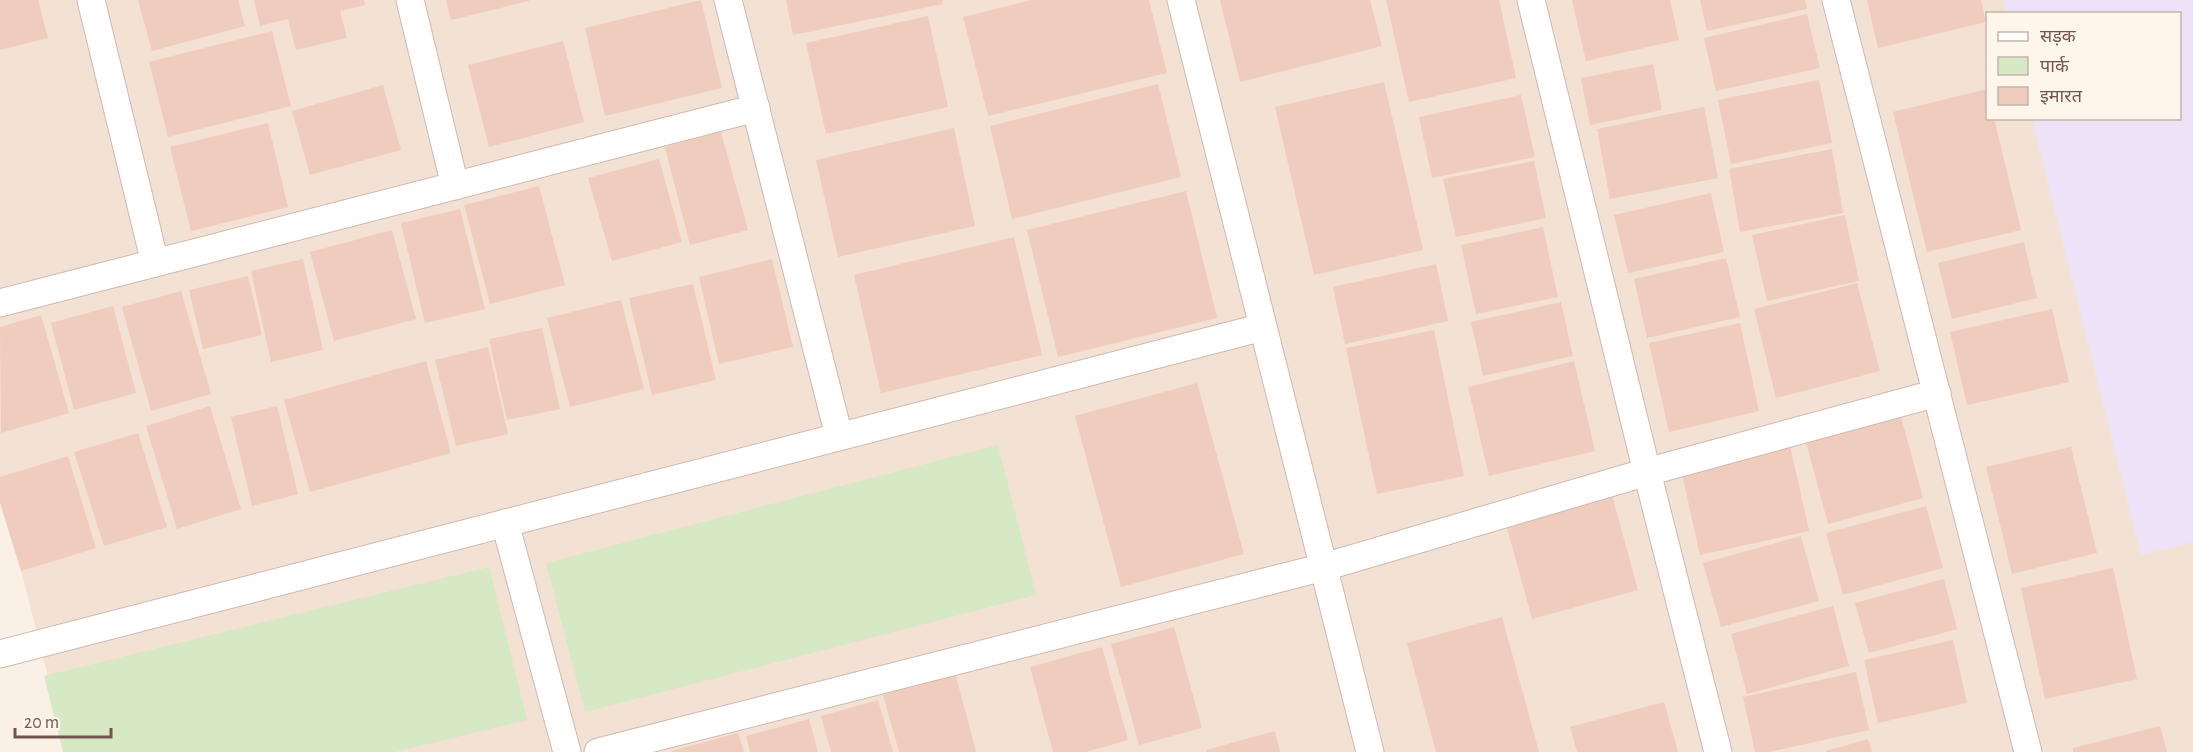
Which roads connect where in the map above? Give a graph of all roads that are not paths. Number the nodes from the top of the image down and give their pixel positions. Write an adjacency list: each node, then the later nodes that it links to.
1 (91, 0): 9 (street)
2 (410, 0): 8 (street)
3 (728, 0): 7 (street)
4 (1181, 0): 11 (street)
5 (1531, 0): 14 (street)
6 (1836, 0): 12 (street)
7 (756, 108): 8 (street); 13 (street)
8 (455, 186): 9 (street)
9 (155, 263): 10 (street)
10 (0, 303)
11 (1263, 327): 13 (street); 16 (street)
12 (1937, 393): 14 (street); 22 (street)
13 (839, 436): 15 (street)
14 (1647, 472): 16 (street); 21 (street)
15 (505, 523): 17 (street); 18 (street)
16 (1324, 567): 19 (street); 20 (street)
17 (0, 654)
18 (567, 752)
19 (598, 752)
20 (1370, 752)
21 (1718, 752)
22 (2028, 752)

